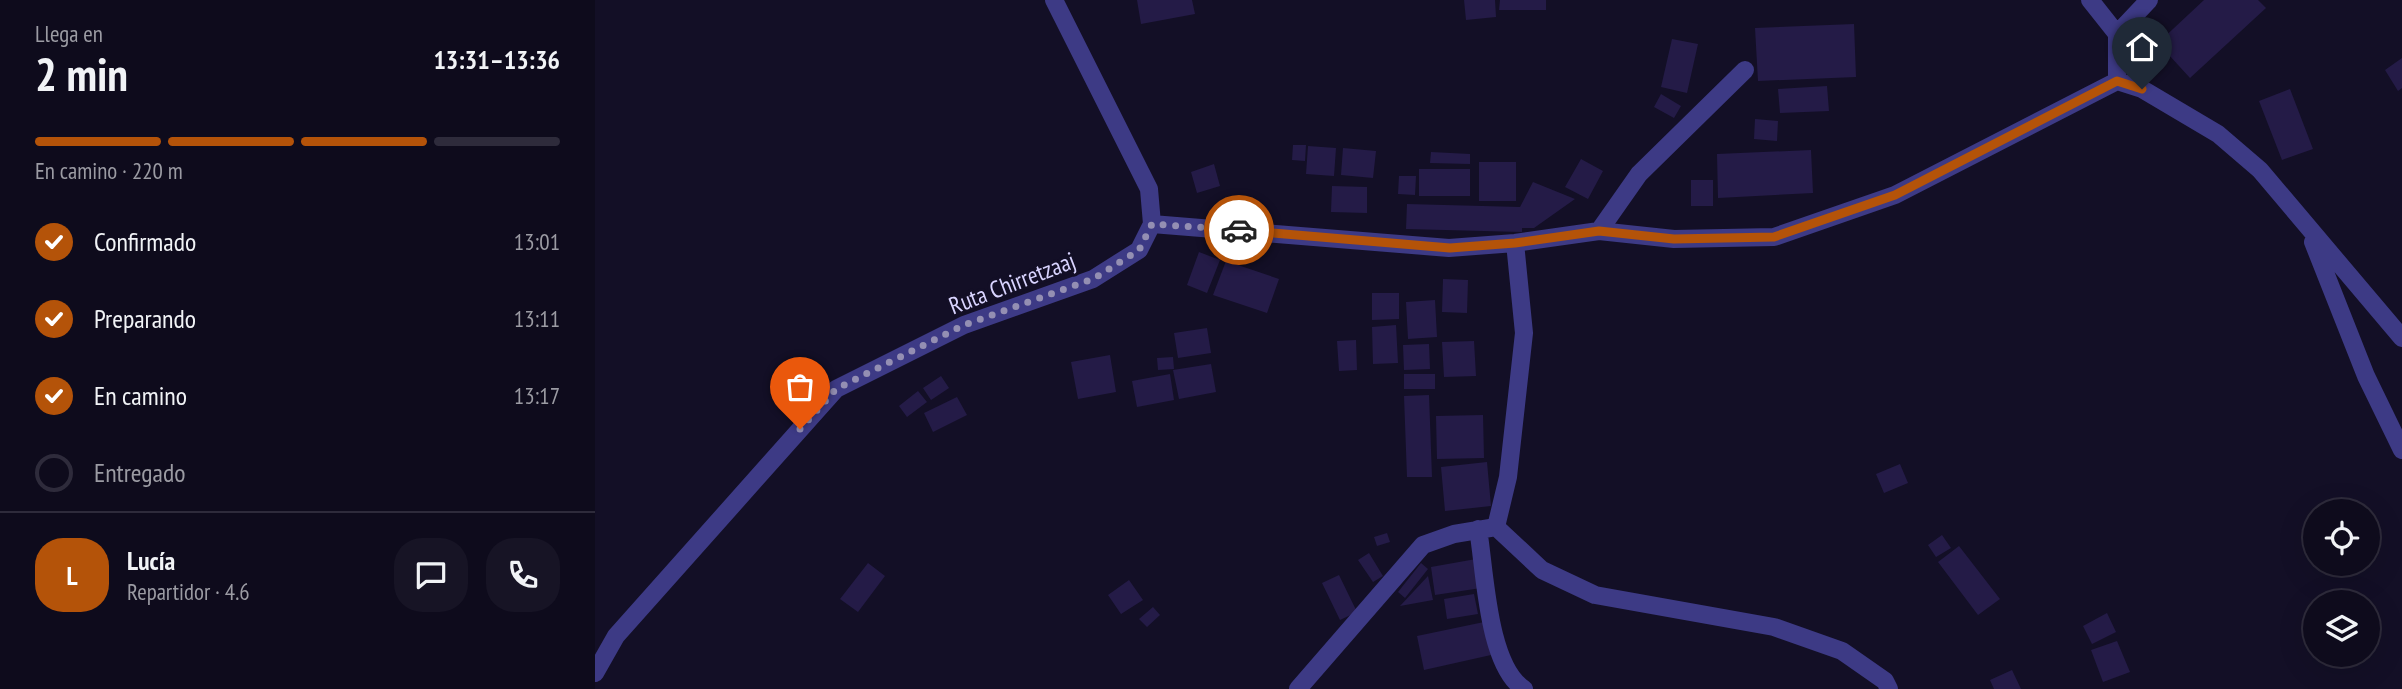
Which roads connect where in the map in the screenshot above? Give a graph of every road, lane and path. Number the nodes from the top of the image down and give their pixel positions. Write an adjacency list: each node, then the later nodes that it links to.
1 (1054, 0): 7 (street)
2 (2091, 0): 4 (street)
3 (2149, 0): 4 (street)
4 (2117, 34): 6 (street)
5 (1745, 71): 9 (street)
6 (2117, 81): 8 (street); 9 (street)
7 (1152, 224): 10 (street); 14 (street, Ruta Chirretzaaj)
8 (2308, 229): 11 (street); 12 (street)
9 (1599, 231): 10 (street)
10 (1515, 243): 13 (street)
11 (2402, 338)
12 (2402, 450)
13 (1487, 528): 15 (street); 16 (street); 17 (street)
14 (595, 673)
15 (1298, 689)
16 (1524, 689)
17 (1889, 689)

